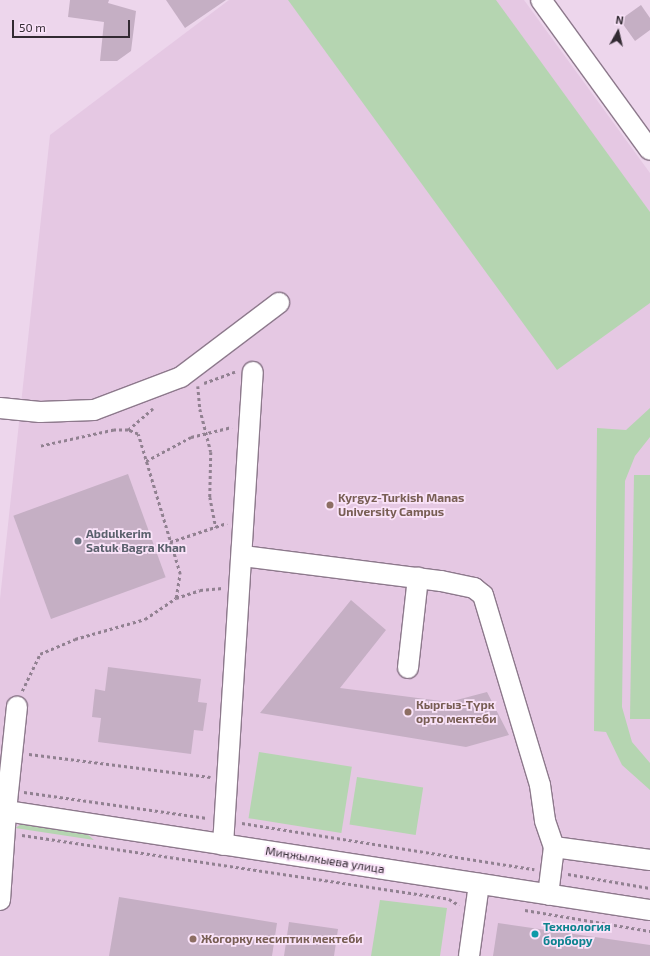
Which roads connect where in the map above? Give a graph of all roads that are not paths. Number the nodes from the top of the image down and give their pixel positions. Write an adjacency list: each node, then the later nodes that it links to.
1 (541, 0): 2 (street)
2 (650, 150)
3 (279, 303): 5 (street)
4 (253, 372): 6 (street)
5 (0, 408)
6 (243, 556): 7 (street); 11 (street)
7 (418, 578): 8 (street); 12 (street)
8 (408, 668)
9 (16, 706): 10 (street)
10 (3, 810): 11 (street, Миңжылкыева улица); 16 (street)
11 (223, 845): 14 (street, Миңжылкыева улица)
12 (554, 847): 13 (street); 15 (street)
13 (650, 860)
14 (479, 884): 15 (street, Миңжылкыева улица); 18 (street)
15 (548, 895): 17 (street, Миңжылкыева улица)
16 (0, 900)
17 (650, 910)
18 (469, 956)

